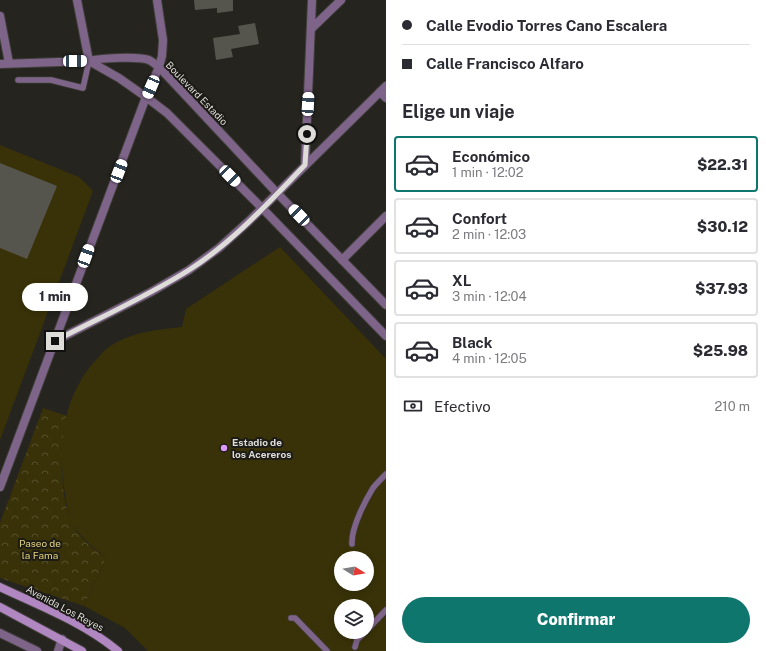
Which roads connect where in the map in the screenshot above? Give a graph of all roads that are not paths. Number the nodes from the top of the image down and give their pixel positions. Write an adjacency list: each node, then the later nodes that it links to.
1 (77, 0): 7 (street)
2 (157, 0): 10 (street)
3 (312, 0): 6 (street)
4 (341, 0): 6 (street)
5 (0, 16): 8 (street)
6 (311, 28): 16 (street)
7 (88, 61): 8 (street, Boulevard Estadio); 10 (street, Boulevard Estadio); 11 (lane); 14 (street)
8 (9, 63): 9 (street, Boulevard Estadio)
9 (0, 64)
10 (160, 67): 14 (street); 17 (street, Boulevard Estadio)
11 (18, 80)
12 (386, 86): 13 (street)
13 (380, 92): 15 (street); 16 (street)
14 (146, 97): 18 (street); 23 (street)
15 (386, 98)
16 (305, 165): 17 (street)
17 (277, 193): 18 (street); 20 (street, Boulevard Estadio)
18 (262, 208): 22 (street); 23 (street)
19 (386, 216): 20 (street)
20 (342, 260): 21 (street, Boulevard Estadio)
21 (386, 305)
22 (386, 336)
23 (55, 341): 25 (street)
24 (386, 474): 26 (lane)
25 (0, 487)
26 (352, 544)
27 (0, 586): 39 (street, Avenida Los Reyes)
28 (0, 607): 33 (street)
29 (386, 610): 31 (lane)
30 (291, 618): 40 (lane)
31 (374, 623)
32 (0, 633): 36 (street)
33 (62, 639): 37 (street); 38 (street)
34 (358, 639): 35 (lane)
35 (355, 646)
36 (37, 651)
37 (58, 651)
38 (82, 651)
39 (118, 651)
40 (327, 651)

